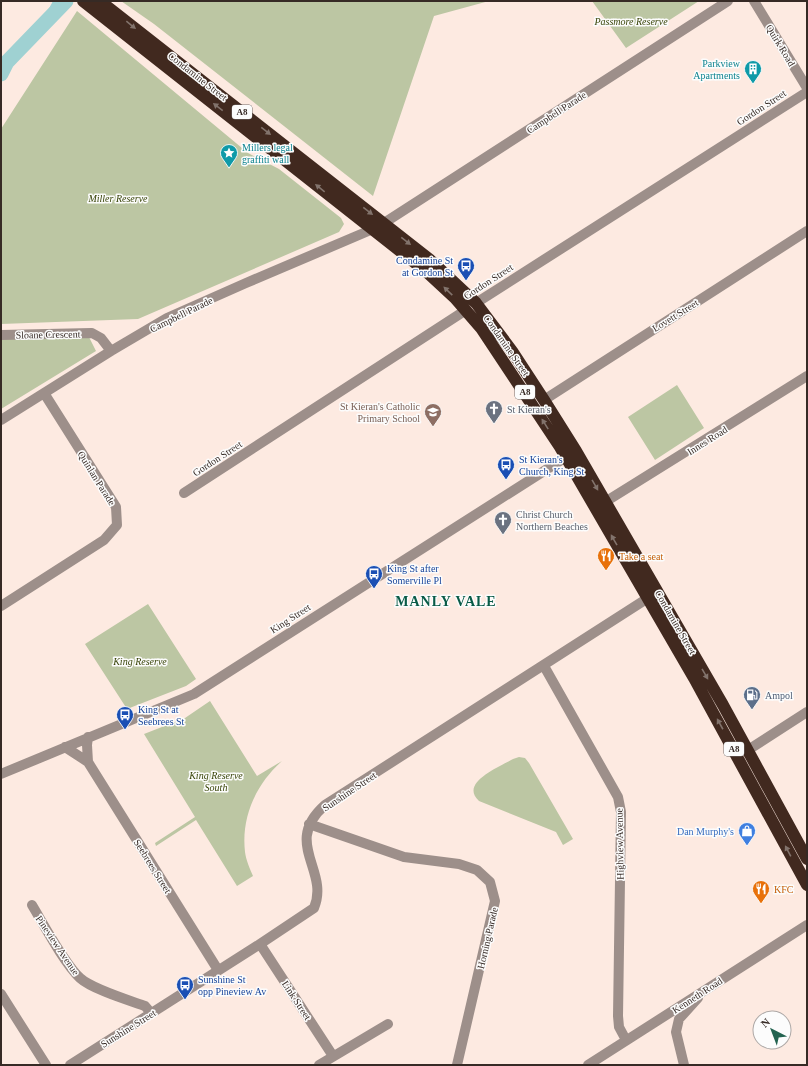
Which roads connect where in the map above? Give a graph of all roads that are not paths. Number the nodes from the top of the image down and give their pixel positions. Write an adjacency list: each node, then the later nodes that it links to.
1 (728, 1): 6 (street, Campbell Parade)
2 (754, 1): 4 (street, Quirk Road)
3 (91, 3): 6 (highway, Condamine Street / A8, one-way to 6); 7 (highway, Condamine Street / A8, one-way to 3)
4 (807, 88)
5 (807, 92): 9 (street, Gordon Street)
6 (384, 223): 7 (highway); 9 (highway, Condamine Street / A8, one-way to 9)
7 (373, 230): 9 (highway, Condamine Street / A8, one-way to 7); 11 (street, Campbell Parade)
8 (807, 231): 14 (street, Lovett Street)
9 (471, 307): 14 (highway, Condamine Street / A8); 16 (highway, Condamine Street / A8, one-way to 9); 17 (street, Gordon Street)
10 (1, 335): 11 (street, Sloane Crescent)
11 (111, 351): 13 (street, Campbell Parade)
12 (807, 376): 18 (street, Innes Road)
13 (44, 393): 15 (street, Campbell Parade); 20 (street, Quinlan Parade)
14 (544, 400): 16 (highway, Condamine Street / A8)
15 (1, 420)
16 (571, 454): 18 (highway, Condamine Street / A8, one-way to 18); 19 (highway, Condamine Street / A8, one-way to 16); 23 (street, King Street)
17 (184, 493)
18 (605, 502): 25 (highway, Condamine Street / A8, one-way to 25)
19 (648, 598): 21 (street, Sunshine Street); 30 (highway, Condamine Street / A8, one-way to 19)
20 (1, 606)
21 (544, 666): 28 (street, Sunshine Street); 39 (street, Highview Avenue)
22 (807, 712): 25 (street)
23 (88, 737): 24 (street, King Street); 26 (street)
24 (65, 747): 26 (street, Seebrees Street); 27 (street, King Street)
25 (748, 750): 29 (highway, Condamine Street / A8)
26 (88, 762): 34 (street, Seebrees Street)
27 (1, 774)
28 (309, 824): 33 (street, Sunshine Street); 44 (street, Horning Parade)
29 (807, 859)
30 (807, 885)
31 (32, 905): 37 (street, Pineview Avenue)
32 (807, 924): 35 (street, Kenneth Road)
33 (260, 944): 34 (street, Sunshine Street); 40 (street, Link Street)
34 (218, 970): 37 (street, Sunshine Street)
35 (703, 991): 39 (street, Kenneth Road); 46 (street)
36 (1, 994): 41 (street)
37 (151, 1013): 42 (street, Sunshine Street)
38 (388, 1024): 40 (street)
39 (626, 1040): 45 (street, Kenneth Road)
40 (333, 1056): 43 (street)
41 (46, 1065)
42 (70, 1065)
43 (319, 1065)
44 (457, 1065)
45 (588, 1065)
46 (684, 1065)

